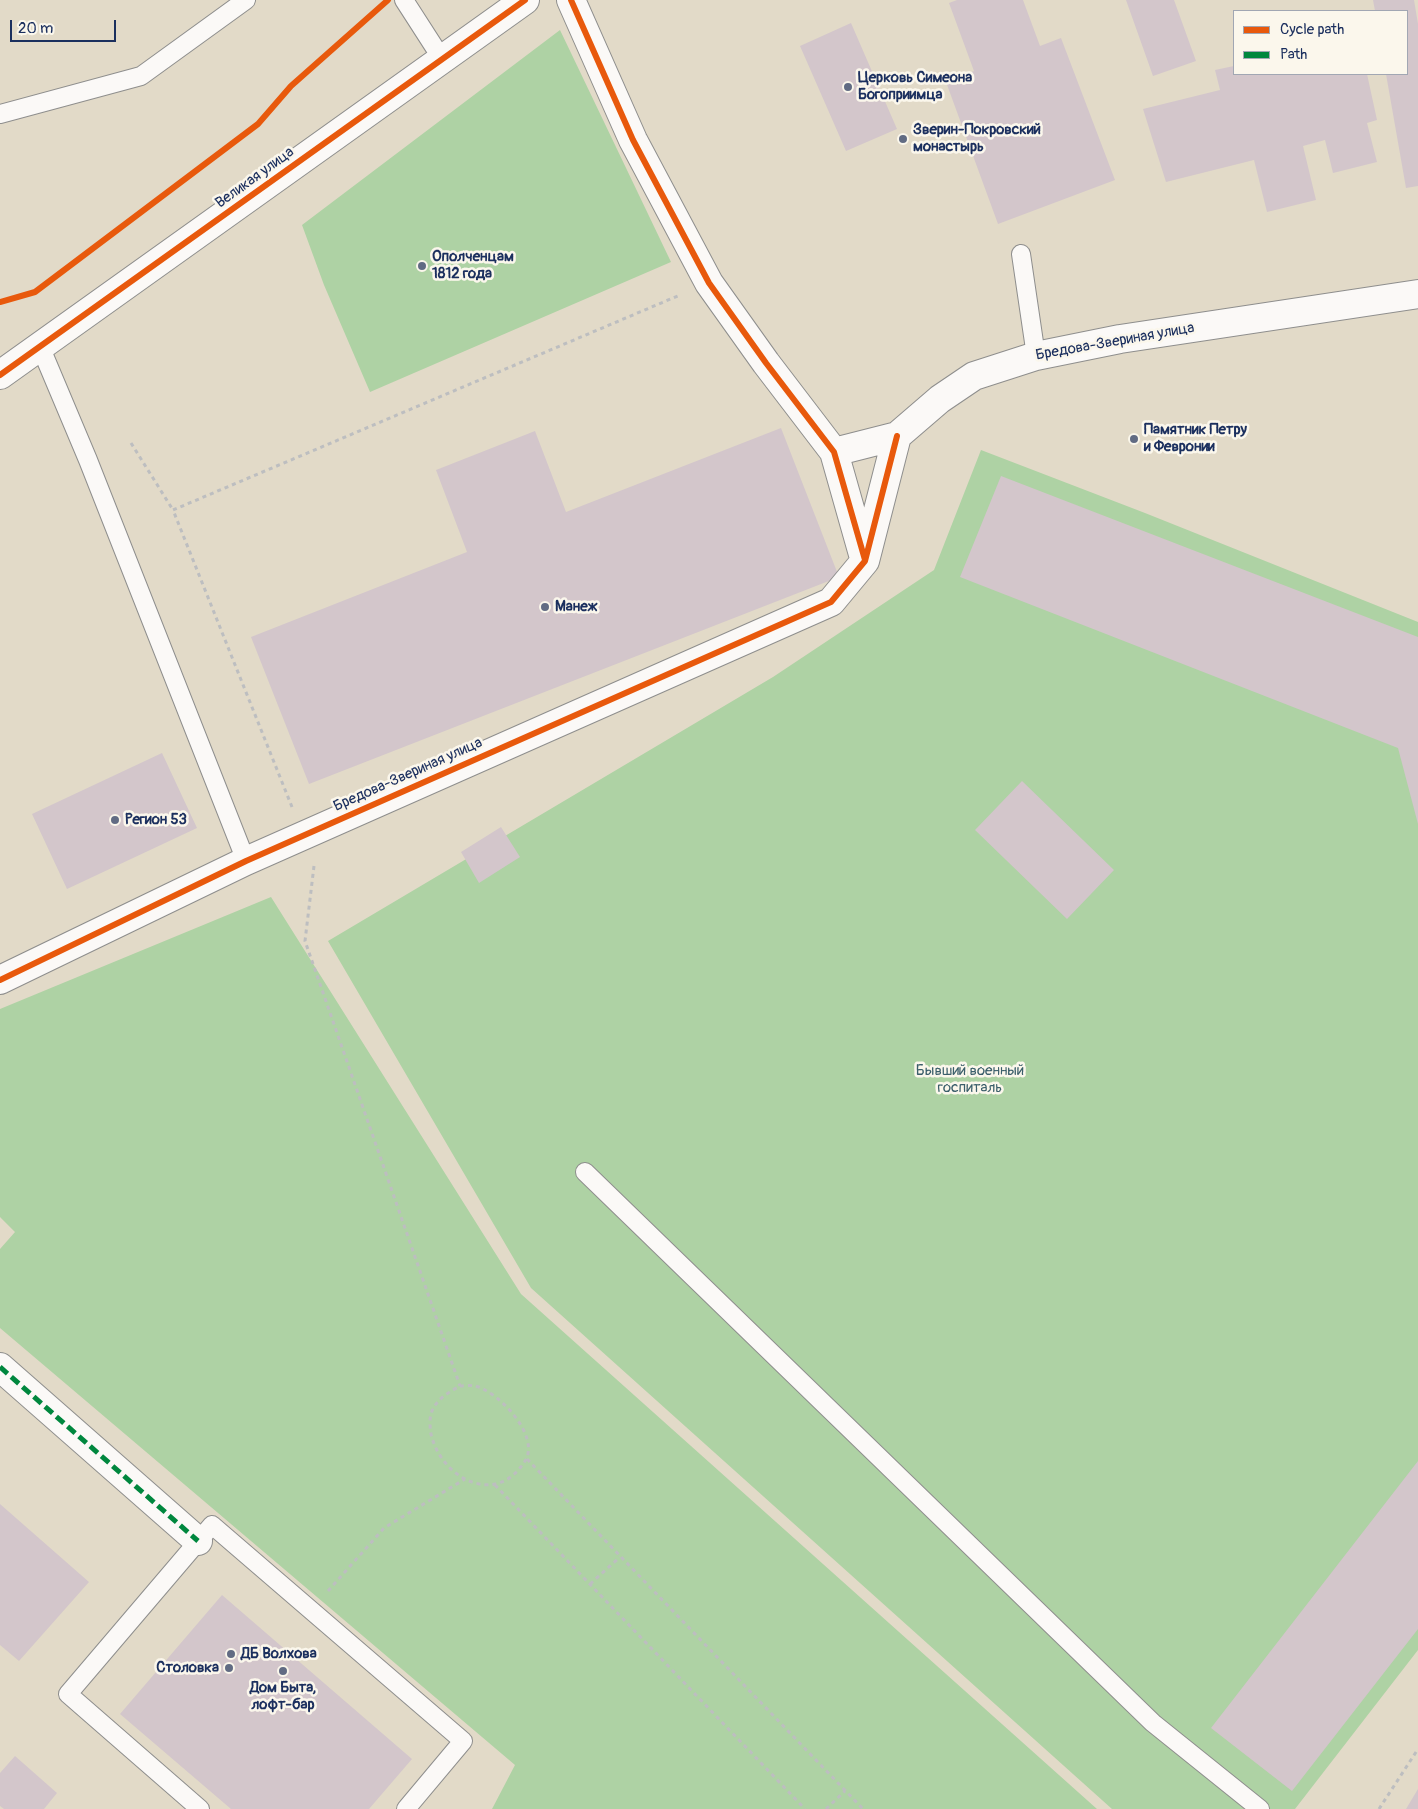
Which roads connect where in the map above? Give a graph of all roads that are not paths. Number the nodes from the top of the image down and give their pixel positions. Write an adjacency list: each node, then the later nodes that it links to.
1 (246, 0): 6 (lane)
2 (404, 0): 5 (lane)
3 (525, 0): 5 (street, Великая улица)
4 (571, 0): 13 (street)
5 (442, 60): 9 (street, Великая улица)
6 (0, 114)
7 (1021, 254): 10 (lane)
8 (1418, 294): 10 (street, Бредова-Звериная улица)
9 (40, 346): 11 (street, Великая улица); 15 (lane)
10 (1036, 356): 12 (street, Бредова-Звериная улица)
11 (0, 375)
12 (897, 436): 13 (street, Бредова-Звериная улица); 14 (street)
13 (834, 452): 14 (street)
14 (865, 561): 15 (street, Бредова-Звериная улица)
15 (246, 861): 16 (street, Бредова-Звериная улица)
16 (0, 981)
17 (585, 1172): 22 (lane)
18 (0, 1367): 19 (street)
19 (198, 1541): 20 (lane); 21 (lane)
20 (200, 1809)
21 (406, 1809)
22 (1260, 1809)

